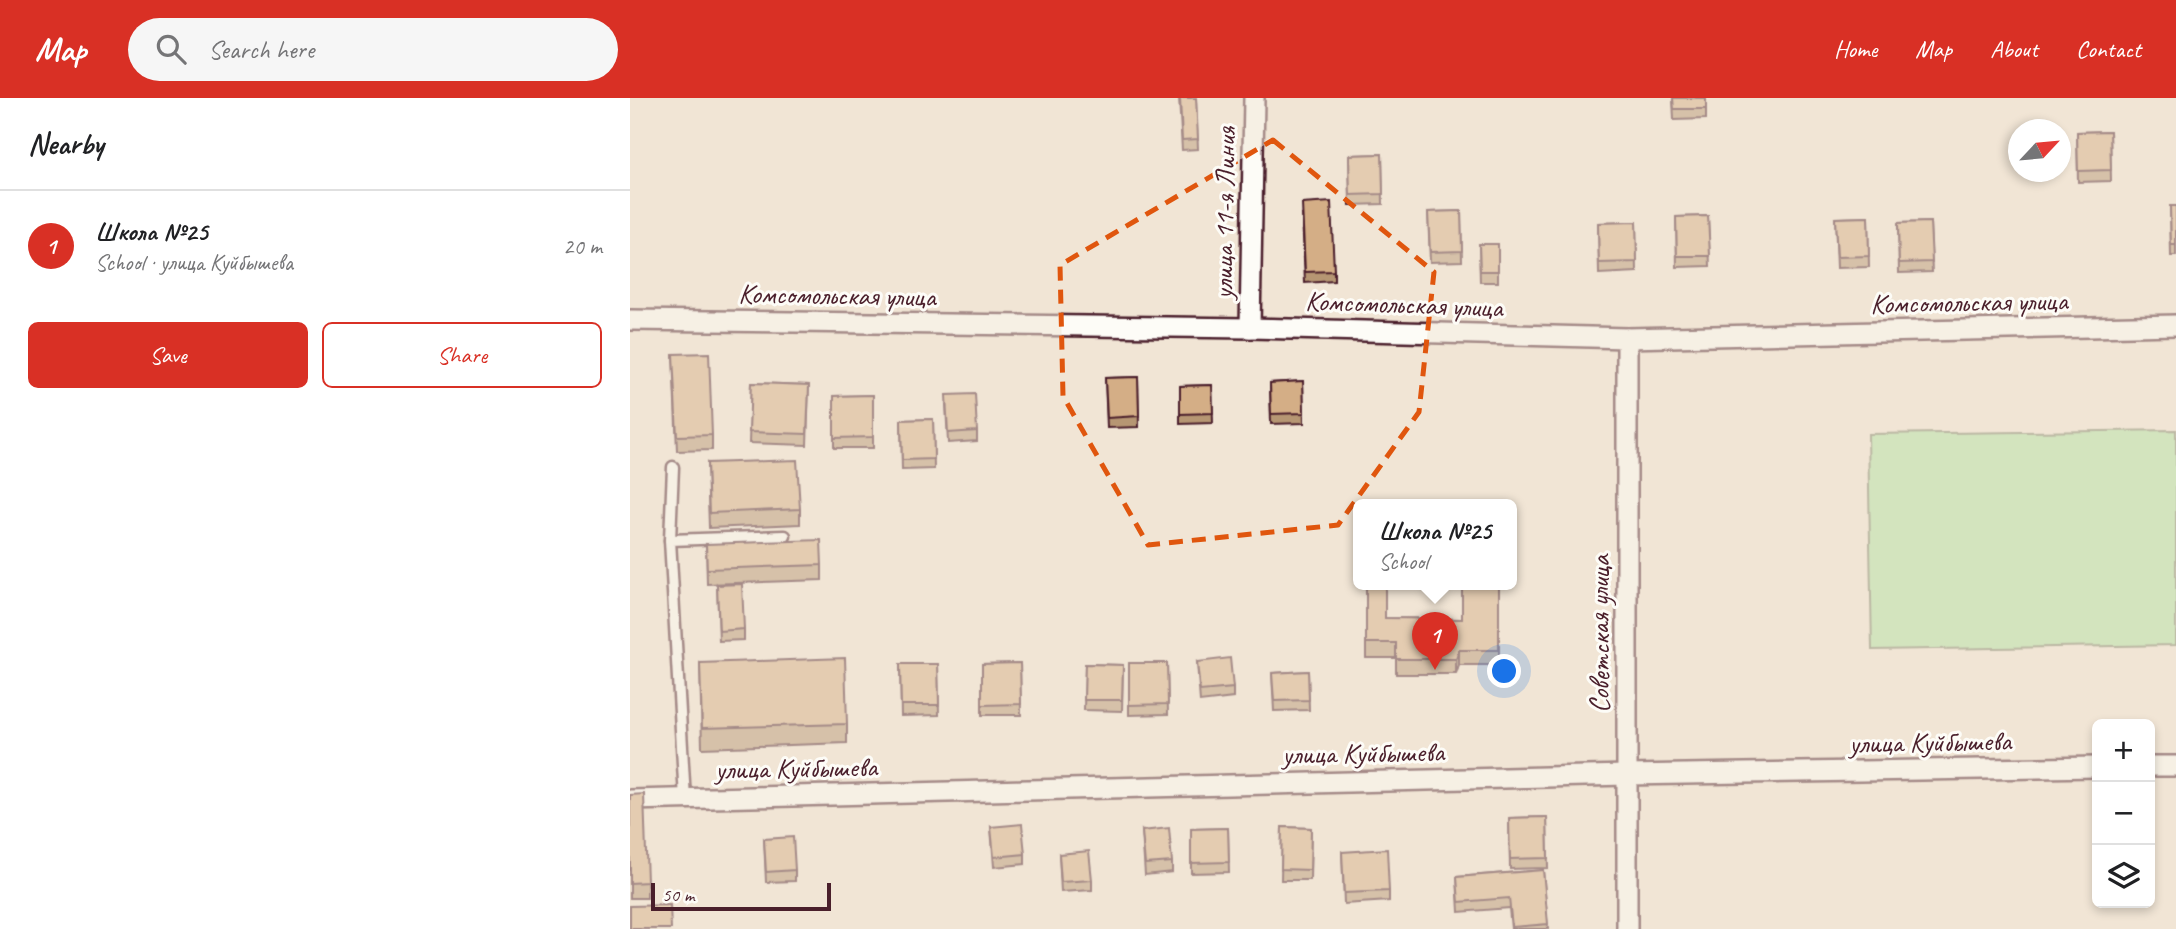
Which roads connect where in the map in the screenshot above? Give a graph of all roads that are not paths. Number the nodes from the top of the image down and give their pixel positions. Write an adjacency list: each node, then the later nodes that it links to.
1 (1254, 98): 4 (street, улица 11-я Линия)
2 (630, 320): 4 (street, Комсомольская улица)
3 (2176, 325): 5 (street, Комсомольская улица)
4 (1250, 328): 5 (street, Комсомольская улица)
5 (1627, 338): 12 (street, Советская улица)
6 (673, 467): 8 (lane)
7 (785, 536): 8 (lane)
8 (670, 540): 13 (lane)
9 (2155, 766): 10 (street)
10 (2176, 766)
11 (2092, 767): 12 (street, улица Куйбышева)
12 (1627, 775): 13 (street, улица Куйбышева); 15 (street, Советская улица)
13 (685, 799): 14 (street, улица Куйбышева)
14 (630, 800)
15 (1627, 929)

